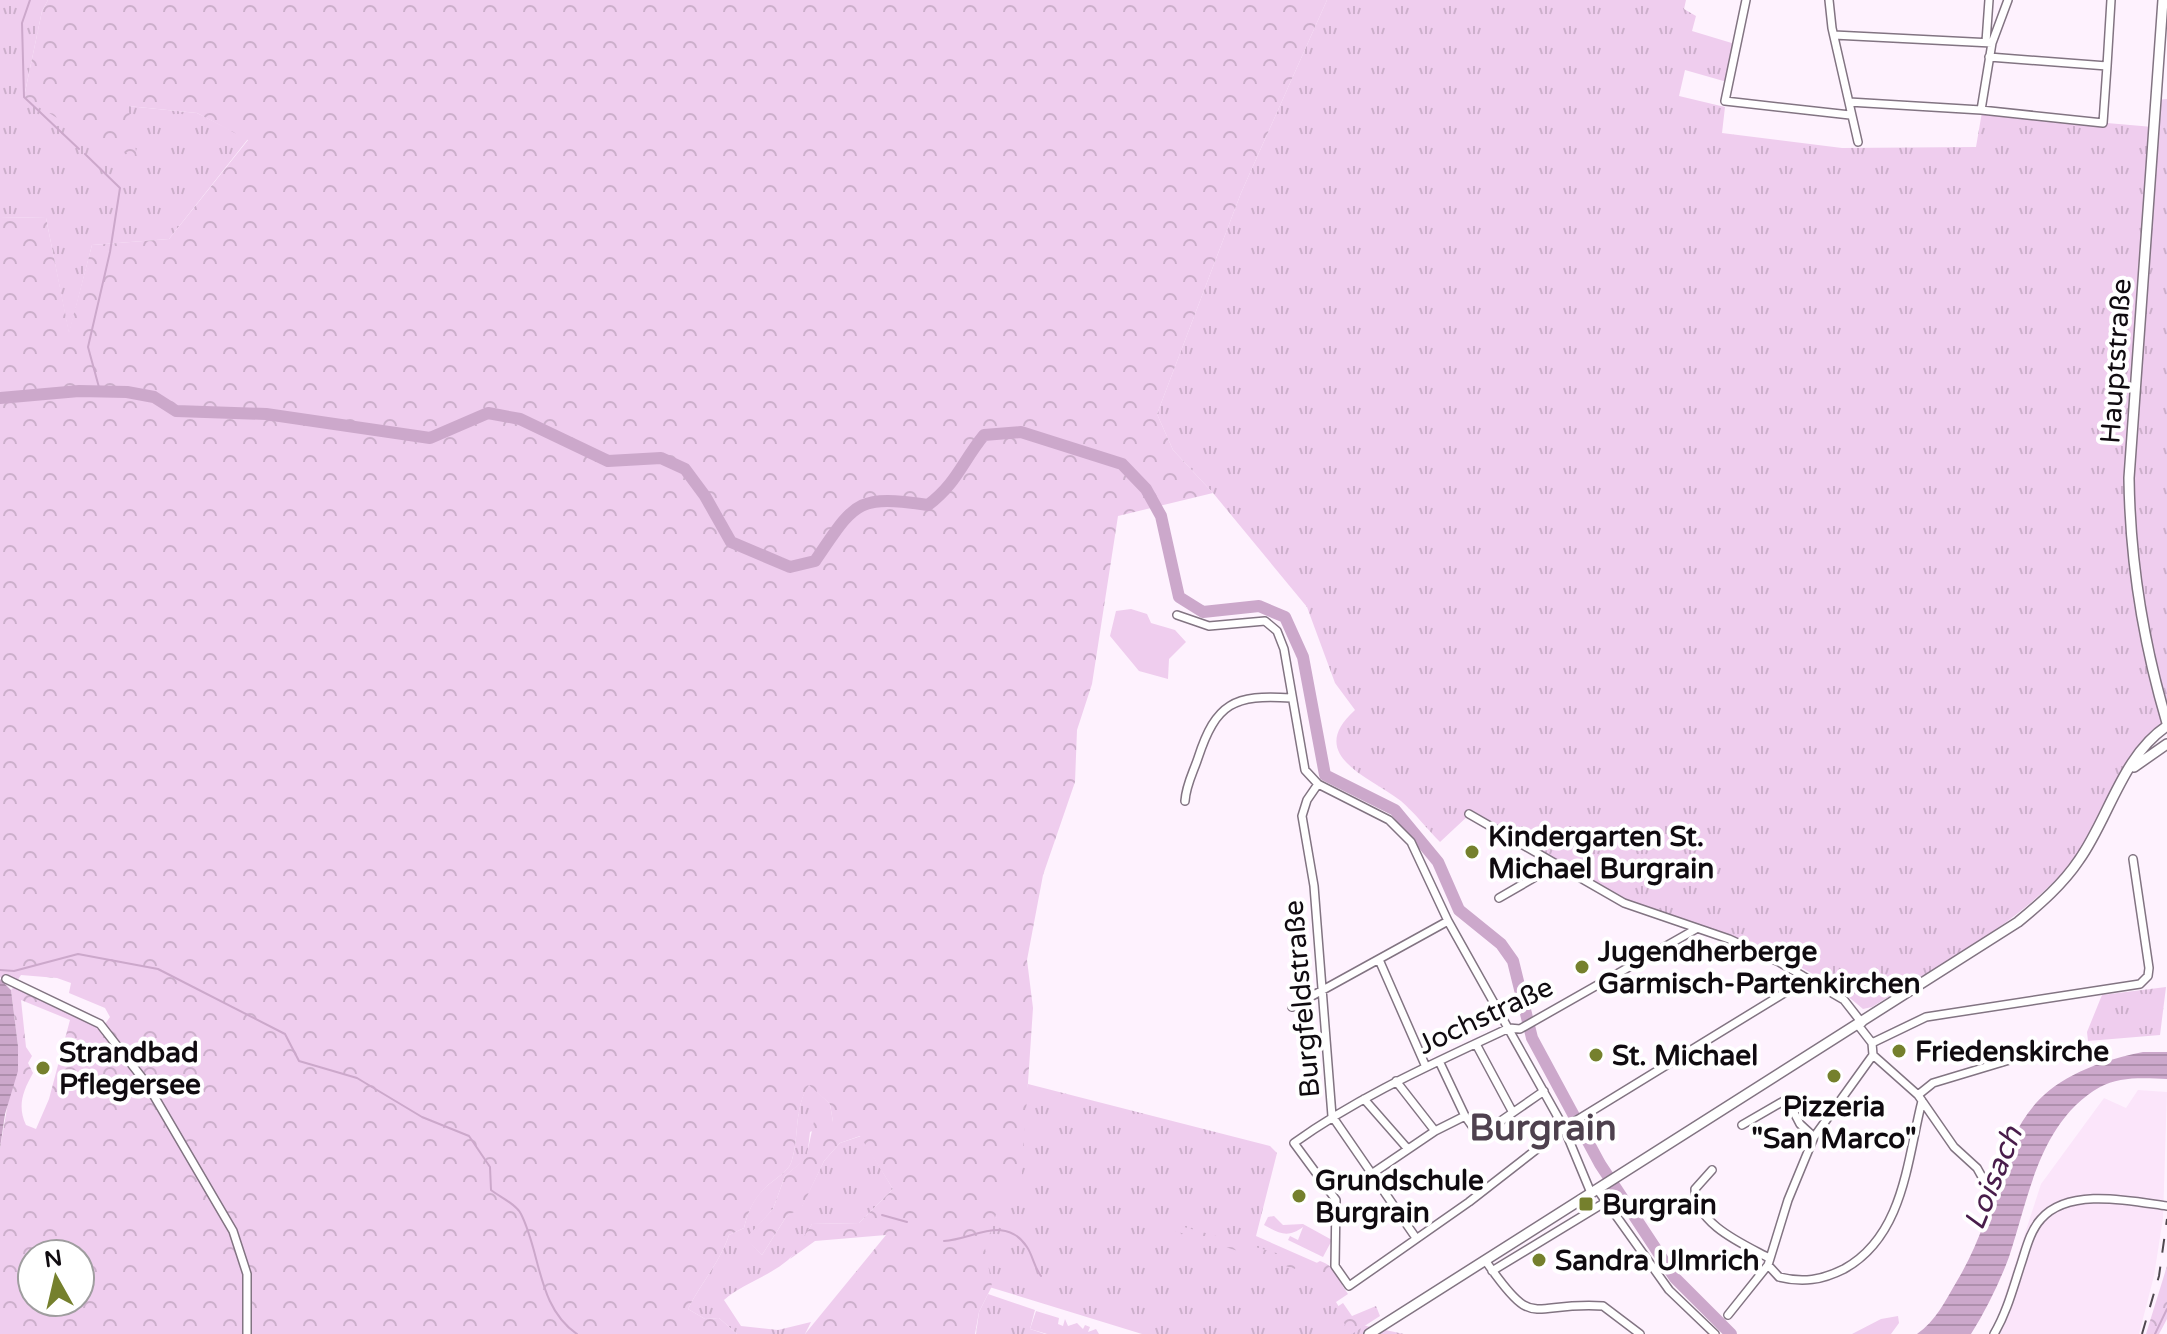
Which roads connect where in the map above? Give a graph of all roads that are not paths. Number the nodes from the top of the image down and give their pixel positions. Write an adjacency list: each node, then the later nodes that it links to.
1 (1746, 0): 13 (street)
2 (1829, 0): 7 (street)
3 (1989, 0): 8 (street)
4 (2008, 0): 8 (street)
5 (2111, 0): 10 (street)
6 (2163, 0): 17 (street, Hauptstraße)
7 (1834, 35): 8 (street); 11 (street)
8 (1989, 42): 9 (street)
9 (1989, 57): 10 (street); 12 (street)
10 (2107, 66): 12 (street)
11 (1849, 102): 12 (street); 13 (street)
12 (1981, 110)
13 (1850, 115): 14 (street)
14 (1858, 142)
15 (1177, 615): 16 (street)
16 (1291, 698): 20 (street); 21 (street)
17 (2167, 724): 19 (street)
18 (2167, 744): 19 (street)
19 (2128, 771): 33 (street)
20 (1318, 784): 26 (street); 31 (street, Burgfeldstraße)
21 (1185, 801)
22 (1469, 814): 24 (street)
23 (2133, 859): 35 (street)
24 (1556, 865): 25 (street); 27 (street)
25 (1499, 898)
26 (1448, 921): 28 (street); 34 (street)
27 (1696, 929): 30 (street); 34 (street, Jochstraße)
28 (1380, 962): 31 (street); 40 (street)
29 (6, 979): 64 (street)
30 (1807, 979): 33 (street); 49 (street)
31 (1322, 990): 32 (street); 46 (street, Burgfeldstraße)
32 (1292, 1007)
33 (1860, 1024): 35 (street); 55 (street)
34 (1509, 1028): 36 (street, Jochstraße); 42 (street)
35 (1872, 1043): 37 (street)
36 (1476, 1044): 39 (street, Jochstraße); 45 (street)
37 (1873, 1055): 43 (street); 51 (street)
38 (2026, 1055): 43 (street)
39 (1439, 1061): 40 (street, Jochstraße); 47 (street)
40 (1426, 1067): 41 (street, Jochstraße)
41 (1396, 1081): 44 (street, Jochstraße); 50 (street)
42 (1544, 1091): 45 (street); 49 (street)
43 (1920, 1098): 56 (street); 61 (street)
44 (1364, 1099): 46 (street, Jochstraße); 52 (street)
45 (1512, 1111): 47 (street)
46 (1332, 1116): 54 (street, Burgfeldstraße); 59 (street, Jochstraße)
47 (1465, 1116): 50 (street)
48 (1742, 1125): 51 (street)
49 (1564, 1128): 55 (street); 59 (street)
50 (1435, 1131): 52 (street)
51 (1814, 1137): 61 (street)
52 (1407, 1148): 54 (street)
53 (1712, 1170): 61 (street)
54 (1373, 1173): 59 (street, Burgfeldstraße)
55 (1594, 1191): 57 (street); 60 (street)
56 (1991, 1193)
57 (1604, 1203): 62 (street); 67 (street)
58 (2167, 1206): 68 (street)
59 (1416, 1238)
60 (1485, 1260): 62 (street); 65 (street)
61 (1768, 1262): 63 (street)
62 (1492, 1271): 66 (street)
63 (1728, 1315)
64 (247, 1334)
65 (1369, 1334)
66 (1640, 1334)
67 (1715, 1334)
68 (1994, 1334)

